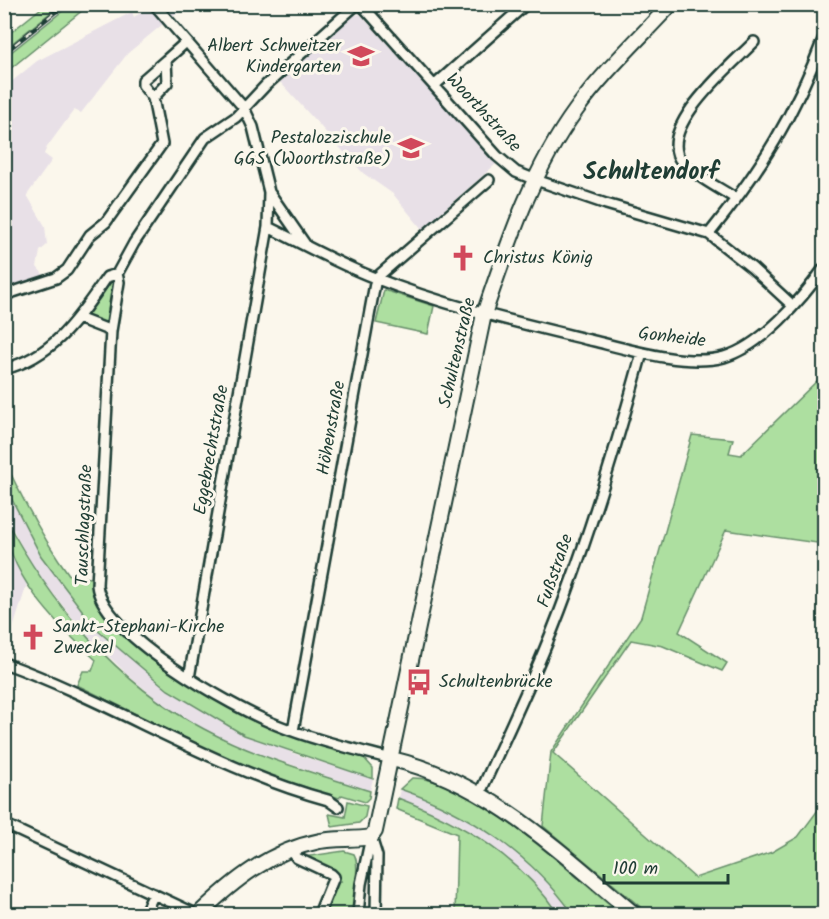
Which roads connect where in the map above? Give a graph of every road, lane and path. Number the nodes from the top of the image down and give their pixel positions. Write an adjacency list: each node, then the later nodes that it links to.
1 (154, 4): 8 (street)
2 (357, 4): 12 (street, Tauschlagstraße)
3 (361, 4): 10 (street, Woorthstraße)
4 (526, 4): 10 (street)
5 (671, 4): 14 (main road, Schultenstraße)
6 (825, 37): 16 (street)
7 (754, 42): 16 (street)
8 (185, 43): 9 (street); 12 (street)
9 (166, 60): 11 (street); 11 (street)
10 (435, 85): 14 (street, Woorthstraße)
11 (153, 98): 23 (street)
12 (244, 108): 15 (street); 21 (street, Tauschlagstraße)
13 (489, 180): 22 (street)
14 (536, 180): 18 (street, Woorthstraße); 25 (main road, Schultenstraße)
15 (269, 192): 17 (street, Eggebrechtstraße); 19 (street)
16 (736, 199): 18 (street)
17 (268, 227): 19 (street, Gonheide); 31 (street, Eggebrechtstraße)
18 (709, 234): 24 (street, Woorthstraße)
19 (306, 245): 22 (street, Gonheide)
20 (825, 268): 24 (street, Gonheide)
21 (117, 274): 26 (street, Tauschlagstraße); 27 (street, Tauschlagstraße)
22 (376, 279): 25 (street, Gonheide); 32 (street, Höhenstraße)
23 (4, 295)
24 (790, 308): 28 (street, Gonheide)
25 (484, 314): 28 (street, Gonheide); 33 (main road, Schultenstraße)
26 (78, 318): 27 (street); 29 (street, Tauschlagstraße)
27 (111, 332): 31 (street, Tauschlagstraße)
28 (642, 353): 34 (street, Fußstraße)
29 (4, 369)
30 (4, 663): 35 (street)
31 (189, 678): 32 (street, Tauschlagstraße)
32 (293, 731): 33 (street, Tauschlagstraße)
33 (392, 759): 34 (main road); 37 (main road, Schultenstraße)
34 (482, 788): 45 (main road)
35 (338, 807)
36 (4, 824): 39 (street)
37 (371, 837): 38 (main road); 43 (street); 44 (street)
38 (291, 849): 41 (main road); 42 (street)
39 (154, 894): 40 (street); 41 (street)
40 (144, 915)
41 (197, 915)
42 (319, 915)
43 (358, 915)
44 (376, 915)
45 (634, 915)

